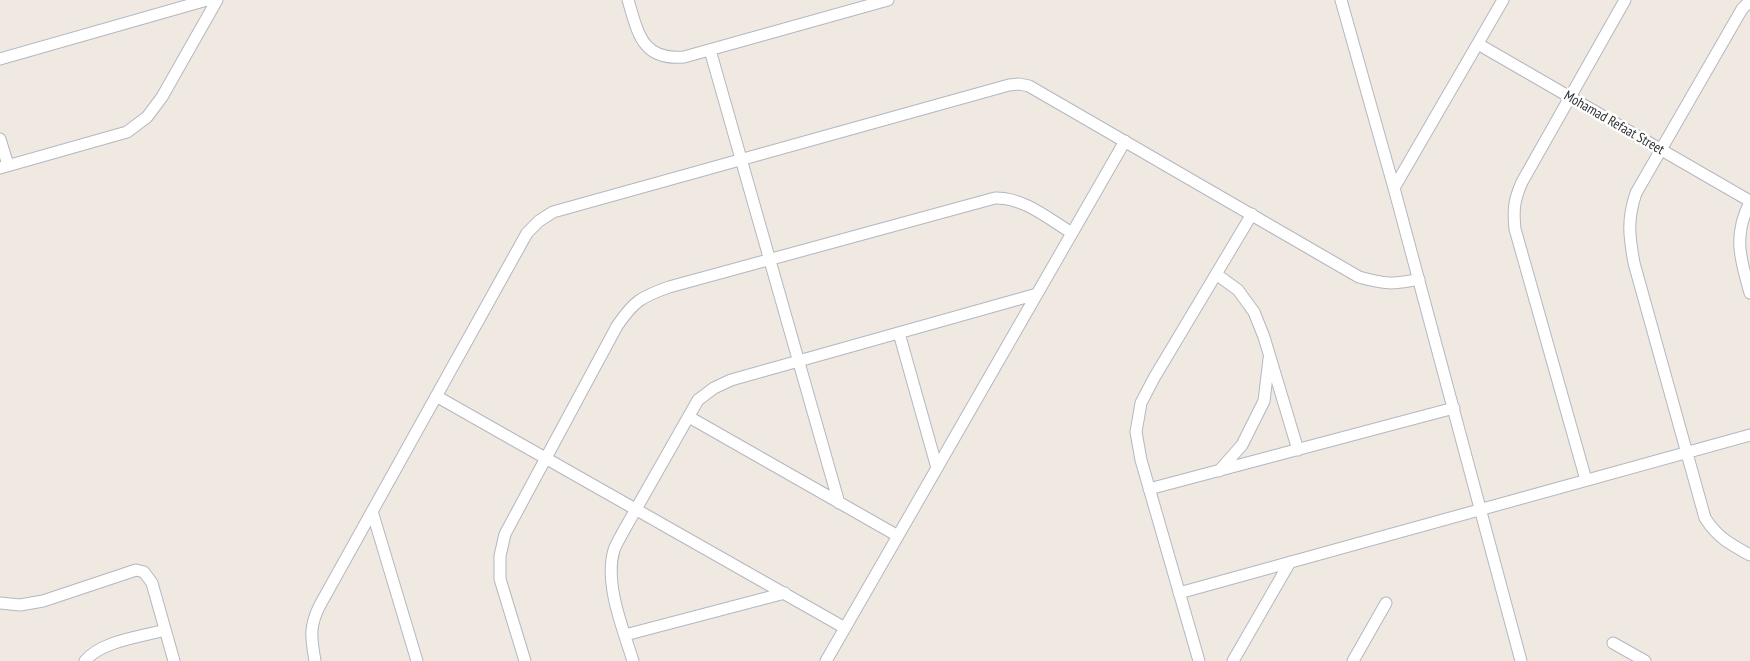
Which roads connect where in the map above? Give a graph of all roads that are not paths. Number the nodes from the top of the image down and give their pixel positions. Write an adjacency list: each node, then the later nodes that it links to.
1 (207, 0): 11 (street)
2 (217, 0): 17 (street)
3 (628, 0): 10 (street)
4 (888, 0): 10 (street)
5 (1341, 0): 18 (street)
6 (1504, 0): 9 (street)
7 (1625, 0): 12 (street)
8 (1750, 1): 15 (street)
9 (1478, 44): 12 (street, Mohamad Refaat Street); 18 (street)
10 (710, 50): 16 (street)
11 (0, 59)
12 (1570, 97): 15 (street, Mohamad Refaat Street); 39 (street)
13 (0, 139): 17 (street)
14 (1125, 141): 16 (street); 20 (street); 21 (street)
15 (1661, 150): 19 (street, Mohamad Refaat Street); 35 (street)
16 (741, 159): 22 (street); 30 (street)
17 (4, 166)
18 (1394, 188): 24 (street)
19 (1750, 201): 25 (street)
20 (1252, 214): 23 (street); 24 (street)
21 (1072, 233): 22 (street); 26 (street)
22 (770, 260): 29 (street); 36 (street)
23 (1216, 274): 28 (street); 40 (street)
24 (1419, 279): 31 (street)
25 (1750, 293)
26 (1037, 294): 27 (street); 37 (street)
27 (899, 333): 29 (street); 37 (street)
28 (1270, 356): 34 (street); 38 (street)
29 (799, 361): 32 (street); 41 (street)
30 (436, 396): 36 (street); 44 (street)
31 (1454, 408): 34 (street); 42 (street)
32 (689, 417): 41 (street); 43 (street)
33 (1750, 435): 35 (street)
34 (1298, 450): 38 (street)
35 (1686, 452): 39 (street); 46 (street)
36 (546, 458): 43 (street); 60 (street)
37 (937, 468): 45 (street)
38 (1219, 471): 40 (street)
39 (1586, 480): 42 (street)
40 (1149, 489): 49 (street)
41 (839, 503): 45 (street)
42 (1480, 508): 47 (street); 66 (street)
43 (636, 509): 48 (street); 54 (street)
44 (372, 510): 58 (street); 59 (street)
45 (898, 536): 52 (street)
46 (1750, 555)
47 (1290, 562): 49 (street); 64 (street)
48 (784, 593): 52 (street); 54 (street)
49 (1179, 593): 63 (street)
50 (1386, 602): 65 (street)
51 (0, 603): 53 (street)
52 (845, 628): 62 (street)
53 (165, 630): 56 (street); 57 (street)
54 (625, 635): 61 (street)
55 (1613, 643): 67 (street)
56 (85, 661)
57 (174, 661)
58 (315, 661)
59 (417, 661)
60 (525, 661)
61 (633, 661)
62 (826, 661)
63 (1199, 661)
64 (1233, 661)
65 (1353, 661)
66 (1521, 661)
67 (1645, 661)

